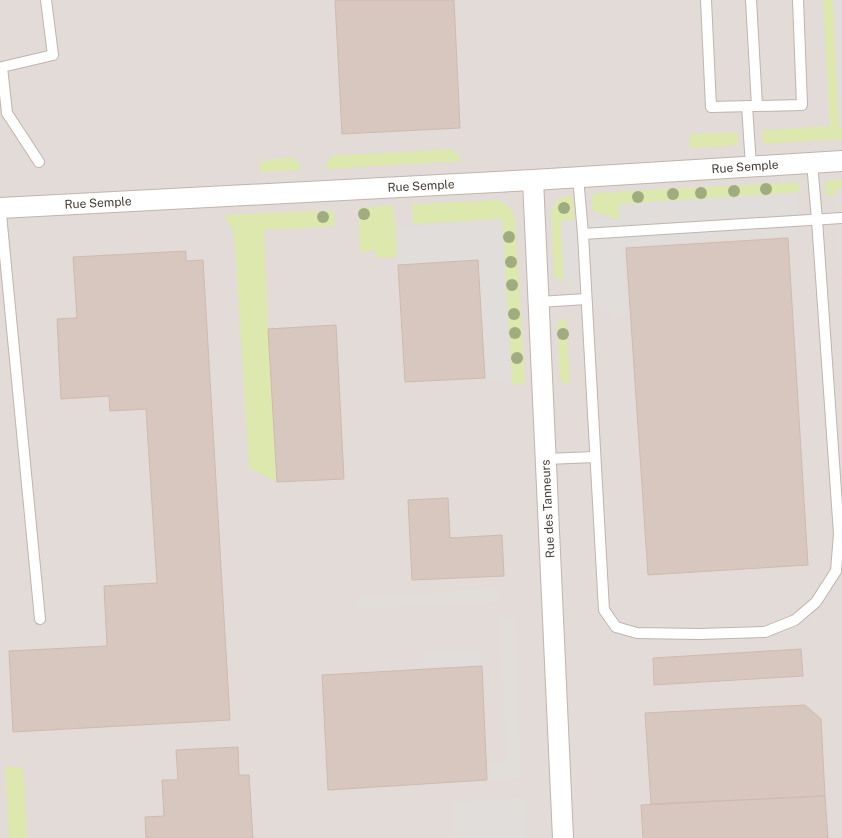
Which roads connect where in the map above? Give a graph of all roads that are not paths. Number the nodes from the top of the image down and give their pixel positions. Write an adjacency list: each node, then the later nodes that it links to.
1 (46, 0): 6 (lane)
2 (706, 0): 5 (lane)
3 (752, 0): 5 (lane)
4 (798, 0): 5 (lane)
5 (752, 106): 10 (lane)
6 (4, 114): 8 (lane)
7 (842, 161): 9 (street, Rue Semple)
8 (39, 162)
9 (812, 163): 10 (street, Rue Semple); 15 (lane)
10 (751, 166): 11 (street, Rue Semple)
11 (578, 177): 12 (street, Rue Semple); 16 (lane)
12 (533, 180): 13 (street, Rue Semple); 18 (street, Rue des Tanneurs)
13 (0, 206): 21 (lane)
14 (842, 218): 15 (lane)
15 (817, 220): 16 (lane); 19 (lane)
16 (583, 234): 17 (lane)
17 (586, 299): 18 (lane); 19 (lane)
18 (539, 302): 20 (street, Rue des Tanneurs)
19 (595, 457): 20 (lane)
20 (546, 459): 22 (street, Rue des Tanneurs)
21 (40, 619)
22 (563, 838)

